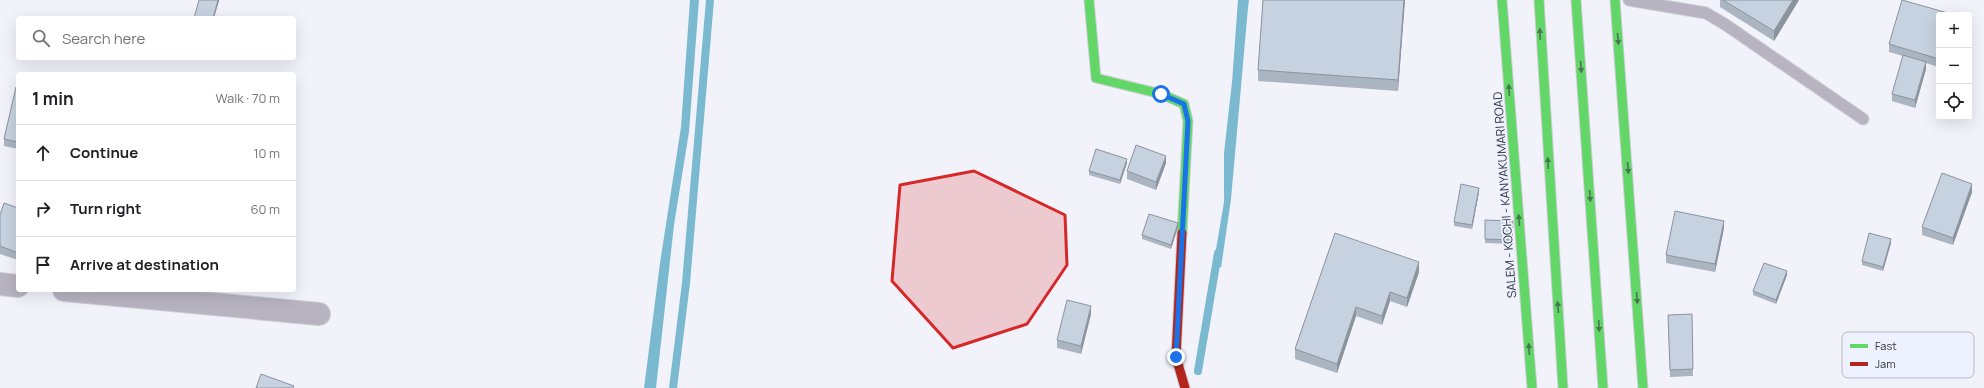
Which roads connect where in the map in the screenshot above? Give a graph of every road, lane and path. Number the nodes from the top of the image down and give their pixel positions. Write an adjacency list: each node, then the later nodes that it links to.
1 (1089, 0): 12 (main road)
2 (1502, 0): 13 (main road, SALEM - KOCHI - KANYAKUMARI ROAD, one-way to 2)
3 (1539, 0): 14 (main road, one-way to 3)
4 (1576, 0): 15 (main road, one-way to 15)
5 (1615, 0): 16 (main road, one-way to 16)
6 (1629, 0): 7 (lane)
7 (1863, 119)
8 (0, 284): 9 (street)
9 (16, 286)
10 (85, 292): 11 (street)
11 (319, 314)
12 (1186, 388)
13 (1532, 388)
14 (1563, 388)
15 (1602, 388)
16 (1644, 388)

